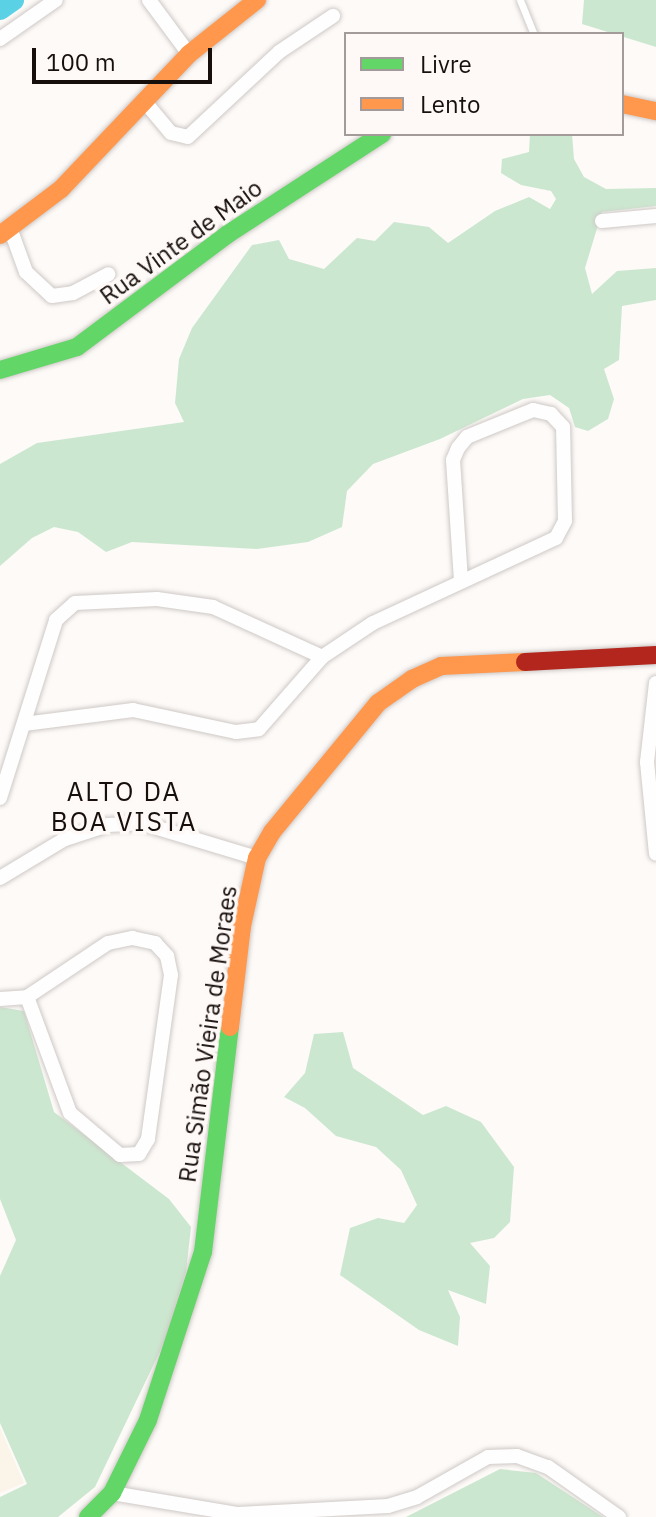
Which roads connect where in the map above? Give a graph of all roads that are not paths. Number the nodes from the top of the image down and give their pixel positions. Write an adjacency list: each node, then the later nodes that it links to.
1 (56, 0): 7 (street)
2 (149, 0): 8 (street)
3 (257, 0): 8 (street)
4 (520, 0): 6 (lane)
5 (333, 16): 9 (street)
6 (533, 32)
7 (0, 39)
8 (189, 54): 9 (street)
9 (145, 102): 15 (street)
10 (624, 104): 11 (street)
11 (656, 108)
12 (379, 136): 17 (street, Rua Vinte de Maio)
13 (656, 216): 14 (street)
14 (602, 221)
15 (5, 232): 16 (street)
16 (108, 274)
17 (0, 370)
18 (461, 579): 18 (street); 20 (street)
19 (656, 655): 25 (street, Rua Simão Vieira de Moraes)
20 (322, 657): 22 (street); 22 (street)
21 (656, 683): 24 (street)
22 (24, 724): 23 (street)
23 (0, 798)
24 (656, 854)
25 (257, 858): 26 (street); 29 (street, Rua Simão Vieira de Moraes)
26 (0, 878)
27 (27, 997): 27 (street); 28 (street)
28 (0, 999)
29 (112, 1493): 30 (street, Rua Simão Vieira de Moraes); 31 (street)
30 (88, 1517)
31 (619, 1517)

